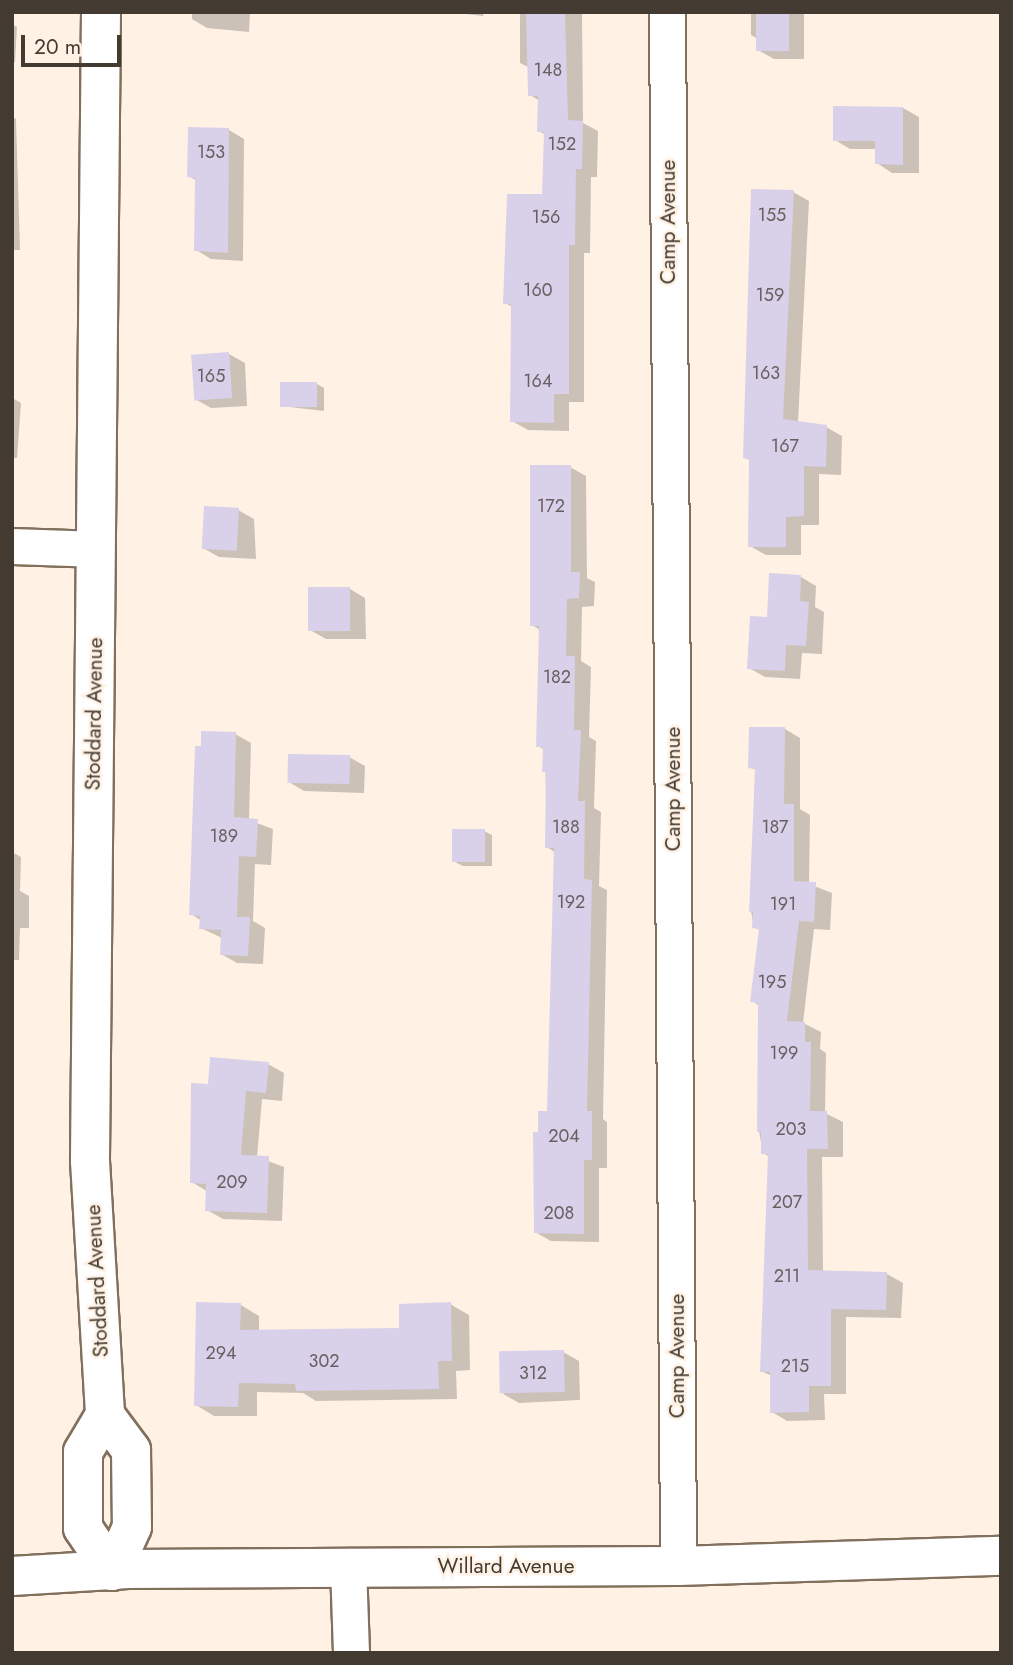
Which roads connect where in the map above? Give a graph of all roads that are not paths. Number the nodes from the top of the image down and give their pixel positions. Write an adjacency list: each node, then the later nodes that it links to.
1 (101, 12): 4 (street, Stoddard Avenue)
2 (667, 12): 7 (street, Camp Avenue)
3 (12, 546): 4 (street)
4 (96, 549): 8 (street, Stoddard Avenue)
5 (1001, 1556): 7 (street, Willard Avenue)
6 (348, 1566): 7 (street, Willard Avenue); 8 (street, Willard Avenue); 10 (street)
7 (678, 1566)
8 (112, 1571): 9 (street, Willard Avenue)
9 (12, 1576)
10 (351, 1653)

